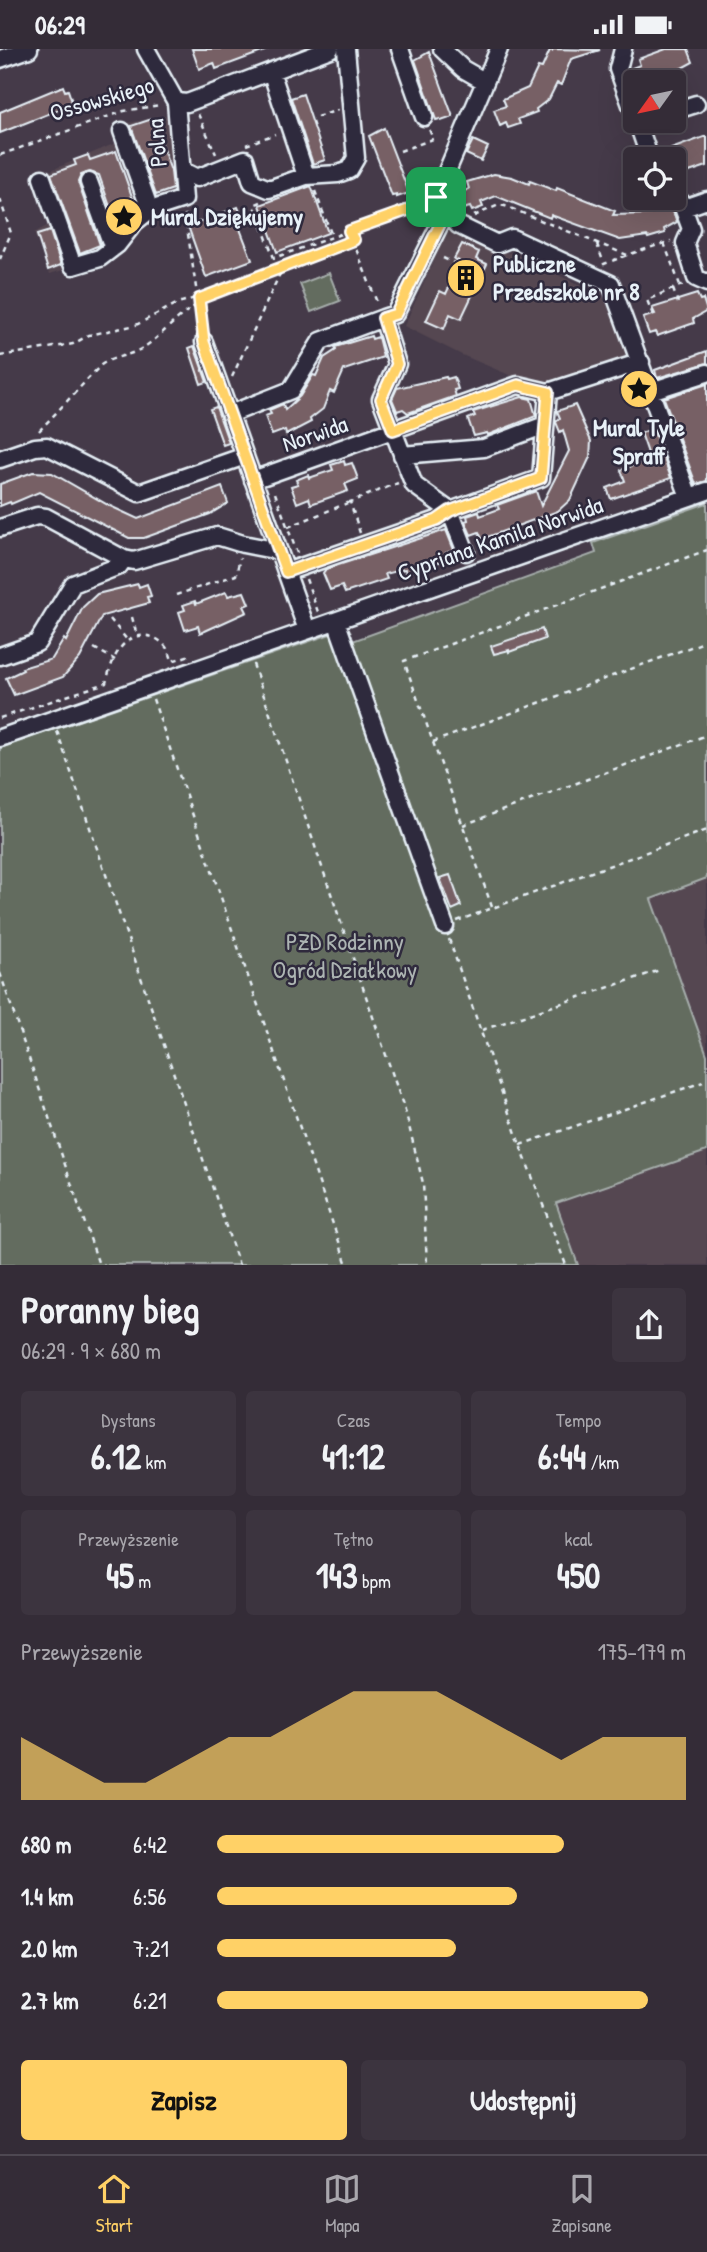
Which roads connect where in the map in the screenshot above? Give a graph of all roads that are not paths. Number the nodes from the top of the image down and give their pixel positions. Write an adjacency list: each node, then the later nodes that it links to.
1 (29, 49): 9 (street)
2 (146, 49): 13 (street, Polna)
3 (330, 49): 10 (street)
4 (346, 49): 20 (street)
5 (400, 49): 16 (street)
6 (442, 49): 11 (street)
7 (499, 49): 11 (street)
8 (623, 49): 12 (street)
9 (0, 59)
10 (271, 71): 13 (street); 20 (street)
11 (484, 81): 25 (street)
12 (623, 81)
13 (176, 102): 18 (street, Polna)
14 (696, 104): 15 (street)
15 (686, 107)
16 (424, 117)
17 (121, 131): 24 (street)
18 (183, 171): 20 (street); 24 (street, Polna)
19 (42, 178): 27 (street)
20 (309, 179)
21 (89, 182): 27 (street)
22 (707, 200): 23 (street)
23 (686, 202)
24 (150, 210): 27 (street)
25 (447, 210): 29 (street); 31 (street)
26 (682, 210): 28 (street)
27 (113, 248)
28 (702, 281)
29 (383, 318): 35 (street); 37 (street)
30 (204, 342): 35 (street)
31 (641, 362): 33 (street); 34 (street)
32 (707, 373): 33 (street)
33 (651, 391): 43 (street)
34 (548, 392): 36 (street); 37 (street, Norwida)
35 (230, 414): 39 (street)
36 (545, 425): 38 (street); 44 (street)
37 (393, 430): 38 (street); 41 (street, Norwida)
38 (402, 455): 44 (street)
39 (245, 456): 40 (street); 41 (street)
40 (0, 459)
41 (253, 480): 46 (street)
42 (707, 491): 43 (street, Cypriana Kamila Norwida)
43 (689, 497): 51 (street, Cypriana Kamila Norwida)
44 (450, 511): 47 (street); 49 (street)
45 (0, 528): 48 (street)
46 (279, 551): 48 (street); 49 (street)
47 (466, 552)
48 (124, 559): 52 (street)
49 (286, 572): 51 (street)
50 (339, 629): 54 (street)
51 (307, 631): 53 (street, Cypriana Kamila Norwida)
52 (0, 656)
53 (0, 738)
54 (444, 926)

